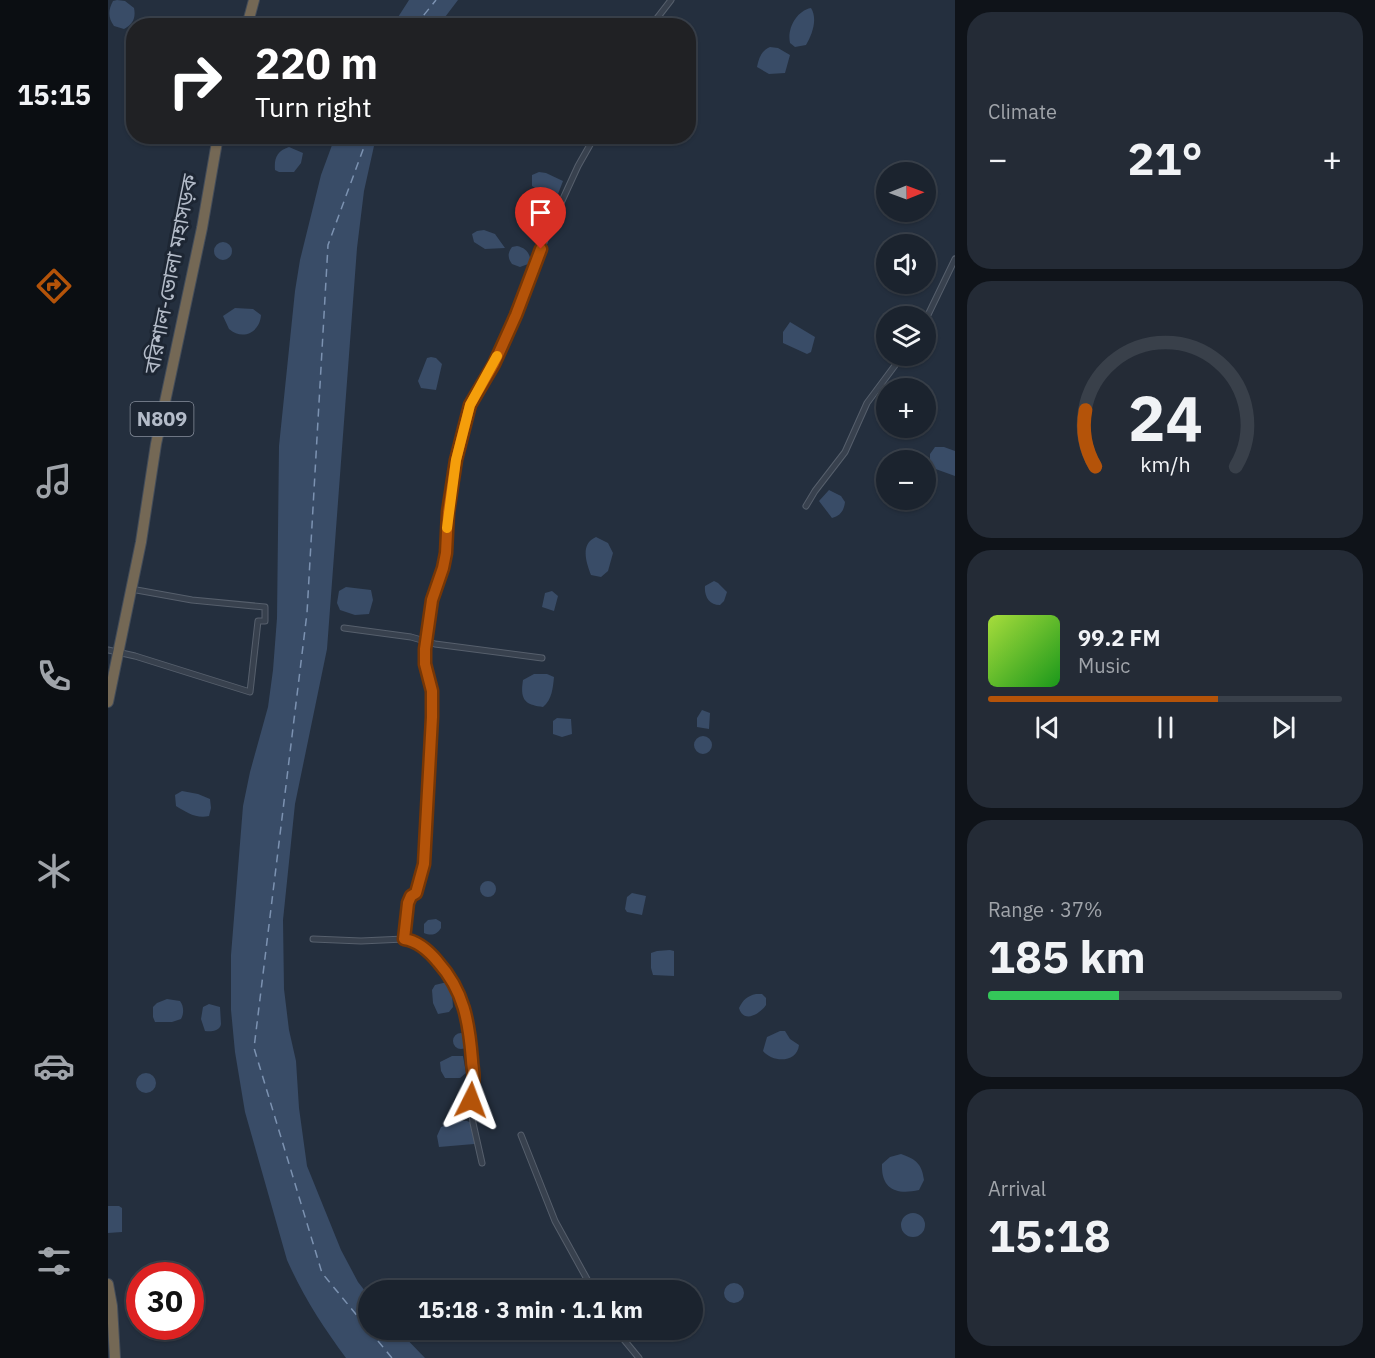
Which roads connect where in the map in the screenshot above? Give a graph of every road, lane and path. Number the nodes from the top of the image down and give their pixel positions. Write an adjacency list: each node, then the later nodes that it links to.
1 (254, 0): 3 (highway)
2 (671, 0): 4 (street)
3 (249, 18)
4 (657, 18)
5 (217, 144): 11 (highway, বরিশাল-ভোলা মহাসড়ক / N809)
6 (590, 144): 13 (street)
7 (955, 259): 8 (street)
8 (932, 306)
9 (895, 366): 10 (street)
10 (806, 506)
11 (132, 590): 14 (highway, বরিশাল-ভোলা মহাসড়ক / N809); 14 (street)
12 (344, 628): 13 (street)
13 (428, 642): 15 (street); 18 (street)
14 (113, 651): 16 (highway, বরিশাল-ভোলা মহাসড়ক / N809)
15 (542, 658)
16 (108, 702)
17 (313, 939): 18 (street)
18 (404, 939): 20 (street)
19 (521, 1135): 21 (street)
20 (483, 1163)
21 (587, 1280)
22 (108, 1284): 24 (highway)
23 (624, 1340): 25 (street)
24 (115, 1358)
25 (639, 1358)

